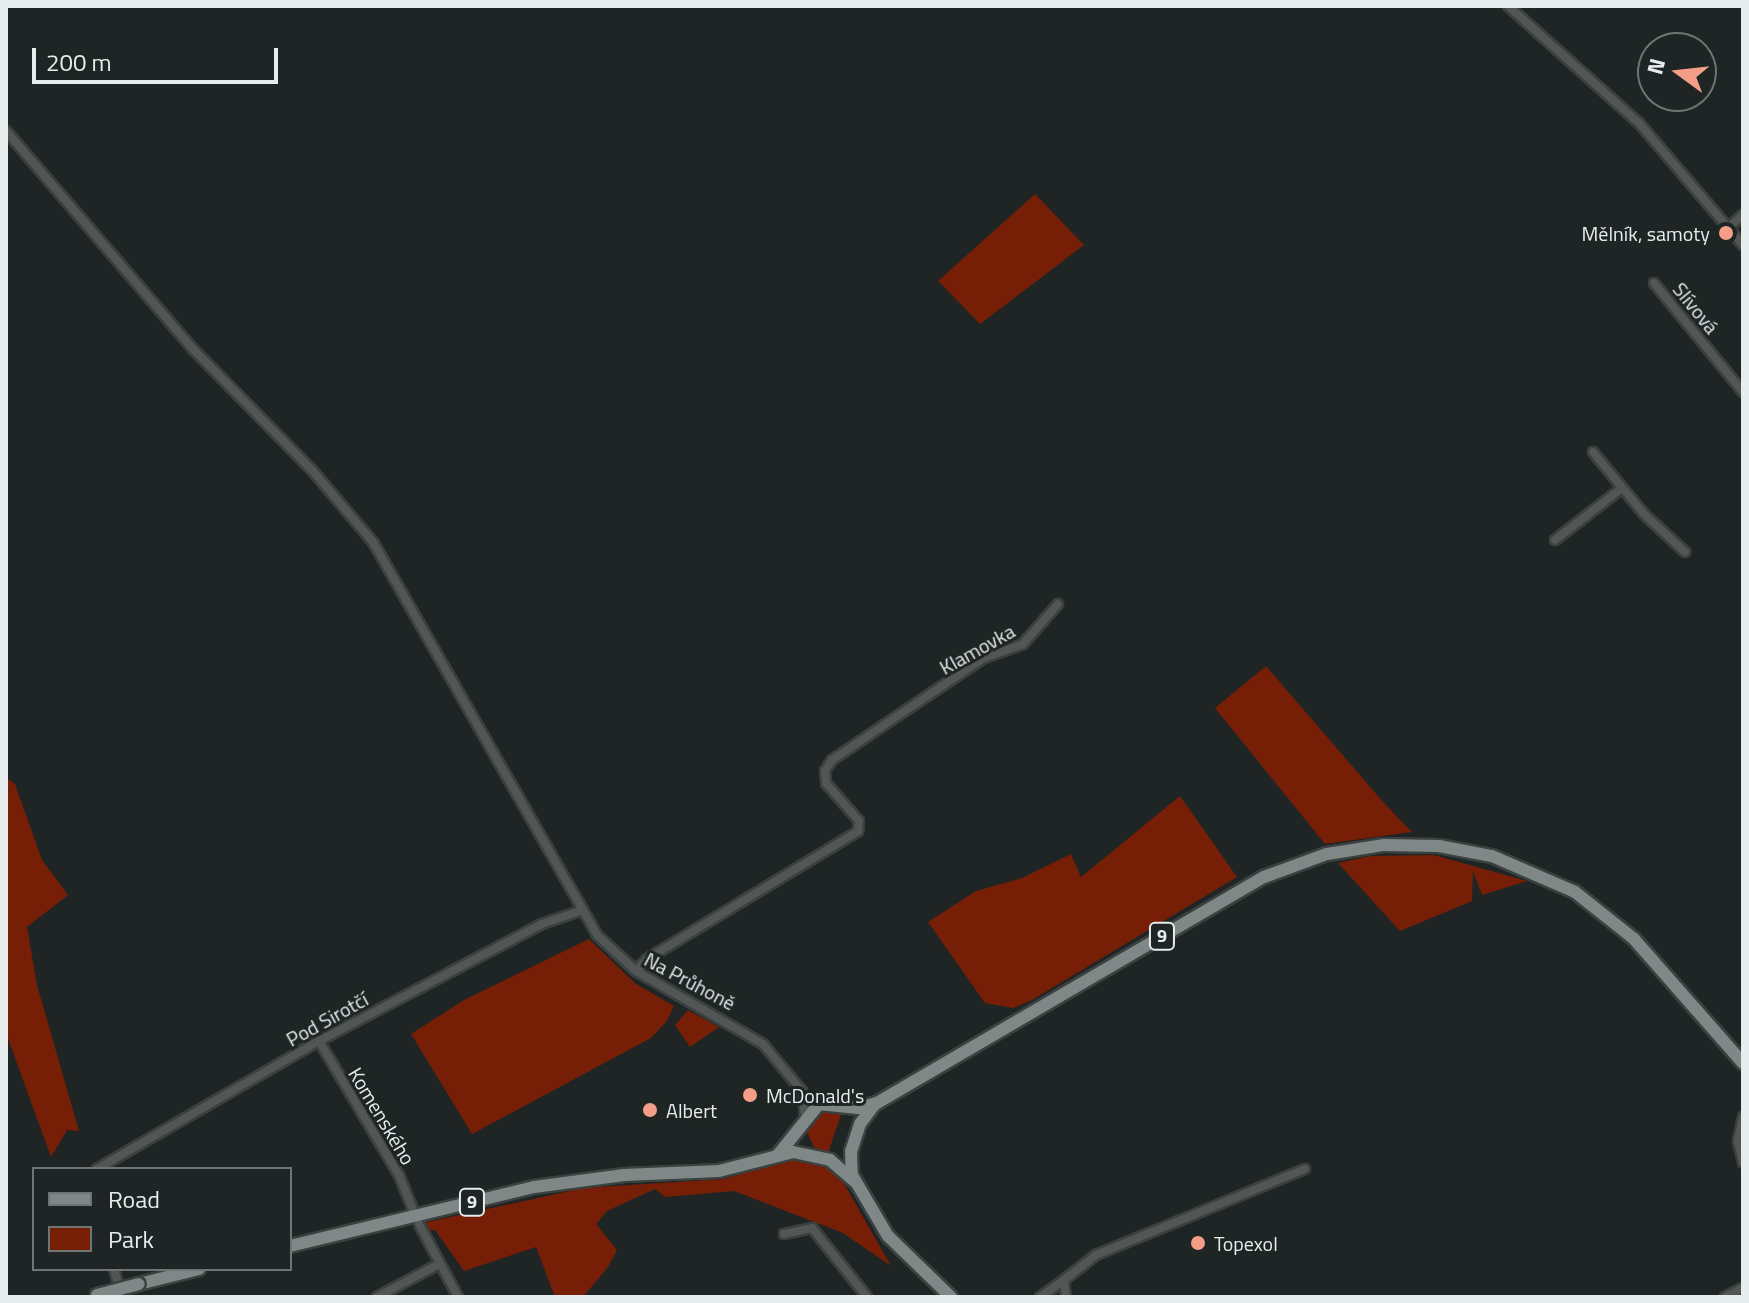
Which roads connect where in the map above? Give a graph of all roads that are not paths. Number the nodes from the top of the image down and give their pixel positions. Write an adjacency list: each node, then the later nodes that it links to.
1 (1508, 6): 4 (street)
2 (6, 131): 13 (street, Na Průhoně)
3 (1743, 215): 4 (street)
4 (1728, 228): 5 (street)
5 (1743, 245)
6 (1654, 283): 7 (street, Slívová)
7 (1743, 392)
8 (1593, 452): 9 (street)
9 (1622, 488): 10 (street); 11 (street)
10 (1555, 540)
11 (1685, 552)
12 (1058, 604): 14 (street, Klamovka)
13 (580, 911): 14 (street, Na Průhoně); 15 (street, Pod Sirotčí)
14 (636, 971): 18 (street, Na Průhoně)
15 (319, 1041): 29 (street, Pod Sirotčí); 32 (street, Komenského)
16 (1738, 1052): 17 (main road, 9); 20 (main road, 9)
17 (1743, 1063)
18 (798, 1085): 19 (street, Na Průhoně); 23 (street, Na Průhoně)
19 (828, 1102): 21 (main road, 9); 23 (main road)
20 (877, 1103): 21 (main road, 9); 24 (main road, 9)
21 (843, 1106): 24 (main road)
22 (1743, 1117): 28 (street)
23 (804, 1121): 26 (main road); 27 (main road)
24 (858, 1132): 25 (main road, 9)
25 (853, 1146): 27 (main road, 9); 31 (main road)
26 (777, 1156): 27 (main road, 9); 35 (main road, 9)
27 (820, 1156): 31 (main road)
28 (1743, 1162)
29 (100, 1167)
30 (1305, 1169): 39 (street)
31 (854, 1181): 46 (main road)
32 (412, 1208)
33 (419, 1224): 36 (street)
34 (784, 1234): 45 (street)
35 (292, 1246)
36 (439, 1264): 42 (street); 44 (street)
37 (115, 1271): 43 (street)
38 (191, 1271): 41 (main road, bridge)
39 (1064, 1280): 47 (street); 48 (street)
40 (1743, 1288): 49 (street)
41 (93, 1296)
42 (383, 1296)
43 (122, 1297)
44 (458, 1297)
45 (867, 1297)
46 (951, 1297)
47 (1040, 1297)
48 (1066, 1297)
49 (1725, 1297)

